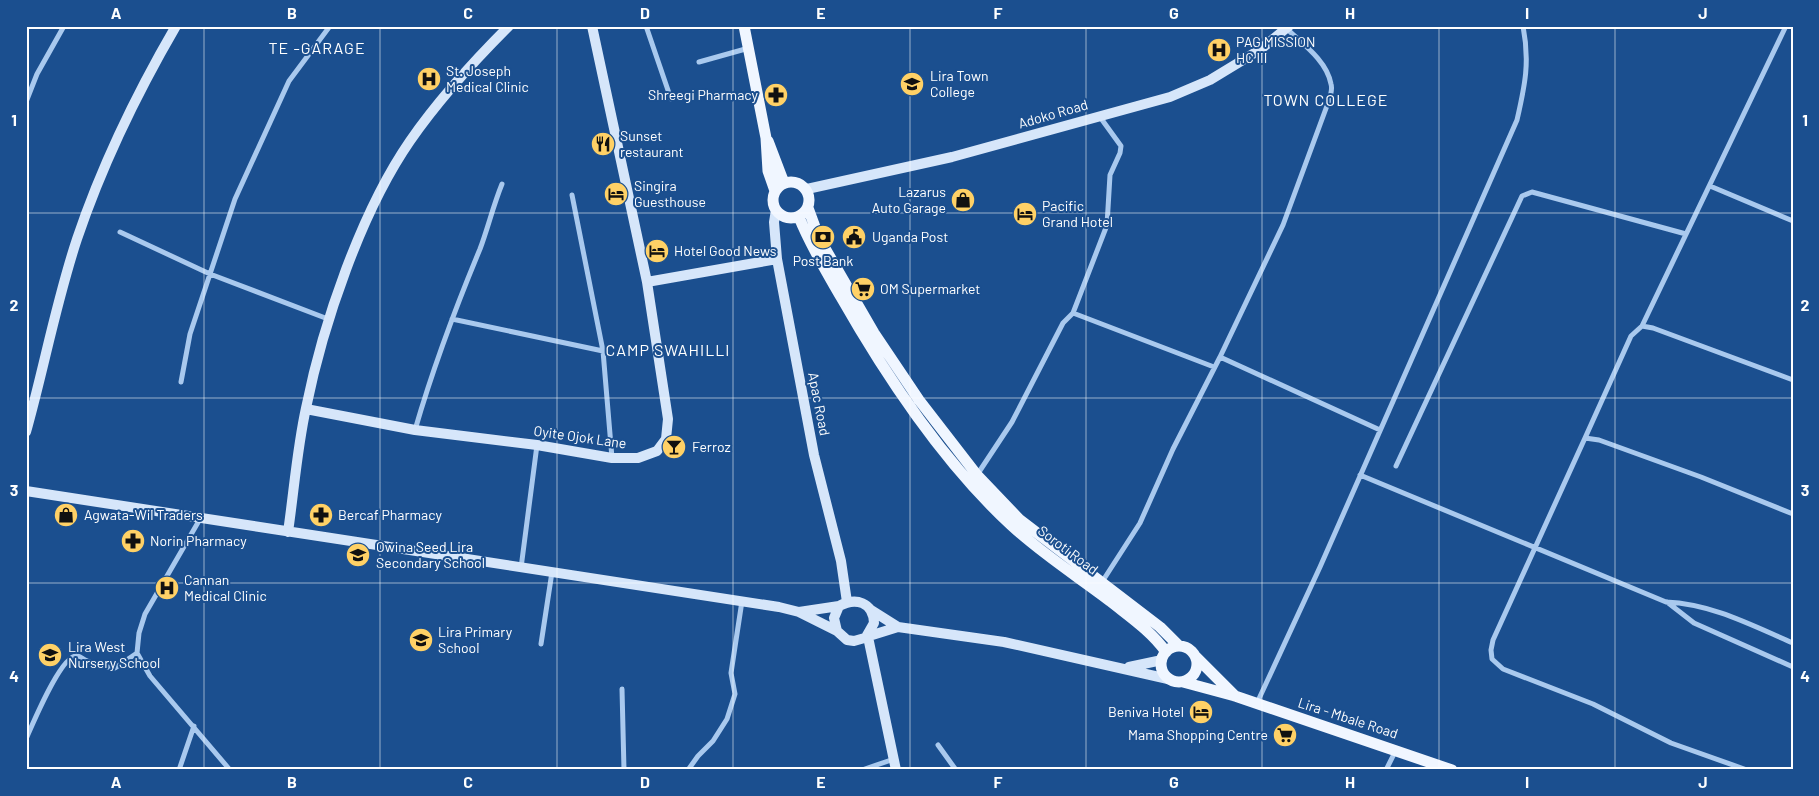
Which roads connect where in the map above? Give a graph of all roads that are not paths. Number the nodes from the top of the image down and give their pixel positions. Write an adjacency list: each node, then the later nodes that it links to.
1 (64, 26): 14 (street)
2 (176, 26): 45 (street)
3 (330, 26): 30 (street)
4 (509, 26): 33 (street)
5 (592, 26): 31 (street, Oyite Ojok Lane)
6 (646, 26): 13 (street)
7 (744, 26): 11 (main road)
8 (1523, 26): 44 (street)
9 (1786, 26): 19 (street)
10 (1288, 28): 15 (street, Adoko Road); 37 (street)
11 (749, 48): 12 (street); 16 (main road)
12 (699, 62)
13 (671, 100)
14 (26, 102)
15 (1100, 117): 20 (street, Adoko Road); 32 (street)
16 (766, 138): 17 (main road); 21 (main road)
17 (784, 182): 20 (main road); 21 (main road)
18 (502, 184): 34 (street)
19 (1710, 186): 26 (street); 28 (street)
20 (807, 189): 23 (main road)
21 (775, 191): 24 (main road)
22 (572, 195): 36 (street)
23 (808, 208): 25 (main road); 41 (main road)
24 (776, 210): 25 (main road); 29 (street, Apac Road)
25 (798, 217): 41 (main road)
26 (1793, 221)
27 (120, 232): 30 (street)
28 (1686, 234): 35 (street); 49 (street)
29 (777, 259): 31 (street); 62 (street, Apac Road)
30 (210, 274): 33 (street); 40 (street)
31 (647, 282): 48 (street, Oyite Ojok Lane)
32 (1073, 313): 38 (street); 51 (street)
33 (328, 319): 42 (street)
34 (452, 319): 36 (street); 43 (street)
35 (1642, 326): 39 (street); 46 (street)
36 (603, 351): 48 (street)
37 (1220, 357): 38 (street); 44 (street)
38 (1214, 367): 59 (street)
39 (1793, 380)
40 (181, 382)
41 (914, 403): 51 (main road)
42 (306, 409): 43 (street, Oyite Ojok Lane); 55 (street)
43 (415, 430): 47 (street, Oyite Ojok Lane)
44 (1380, 430): 50 (street)
45 (26, 432)
46 (1585, 438): 53 (street); 56 (street)
47 (538, 445): 48 (street, Oyite Ojok Lane); 57 (street)
48 (612, 458)
49 (1396, 466)
50 (1360, 475): 56 (street); 81 (street)
51 (973, 478): 59 (main road, Soroti Road); 67 (main road, Soroti Road)
52 (26, 491): 54 (street)
53 (1793, 514)
54 (200, 519): 55 (street); 72 (street)
55 (288, 532): 57 (street)
56 (1535, 549): 61 (street); 95 (street)
57 (521, 568): 58 (street)
58 (552, 572): 60 (street); 70 (street)
59 (1101, 583): 67 (main road, Soroti Road)
60 (742, 601): 64 (street); 90 (street)
61 (1666, 602): 69 (street); 75 (street)
62 (843, 604): 63 (street); 64 (street); 66 (street)
63 (871, 610): 65 (street); 68 (street)
64 (799, 612): 66 (street)
65 (898, 627): 68 (street); 76 (street)
66 (837, 631): 68 (street)
67 (1156, 631): 71 (main road); 73 (main road)
68 (867, 637): 86 (street)
69 (1793, 643)
70 (541, 644)
71 (1179, 646): 73 (main road); 74 (main road)
72 (137, 653): 82 (street); 83 (street)
73 (1164, 656): 76 (street); 77 (main road)
74 (1195, 656): 78 (main road); 80 (main road)
75 (1793, 667)
76 (1125, 668): 77 (street)
77 (1168, 679): 78 (main road)
78 (1183, 682): 80 (main road, Lira - Mbale Road)
79 (622, 689): 89 (street)
80 (1235, 696): 81 (main road, Lira - Mbale Road)
81 (1257, 704): 85 (main road, Lira - Mbale Road)
82 (194, 726): 87 (street); 88 (street)
83 (26, 739)
84 (938, 745): 92 (street)
85 (1397, 750): 93 (street); 94 (main road, Lira - Mbale Road)
86 (895, 765): 91 (street)
87 (179, 770)
88 (230, 770)
89 (624, 770)
90 (688, 770)
91 (862, 770)
92 (956, 770)
93 (1386, 770)
94 (1452, 770)
95 (1747, 770)

